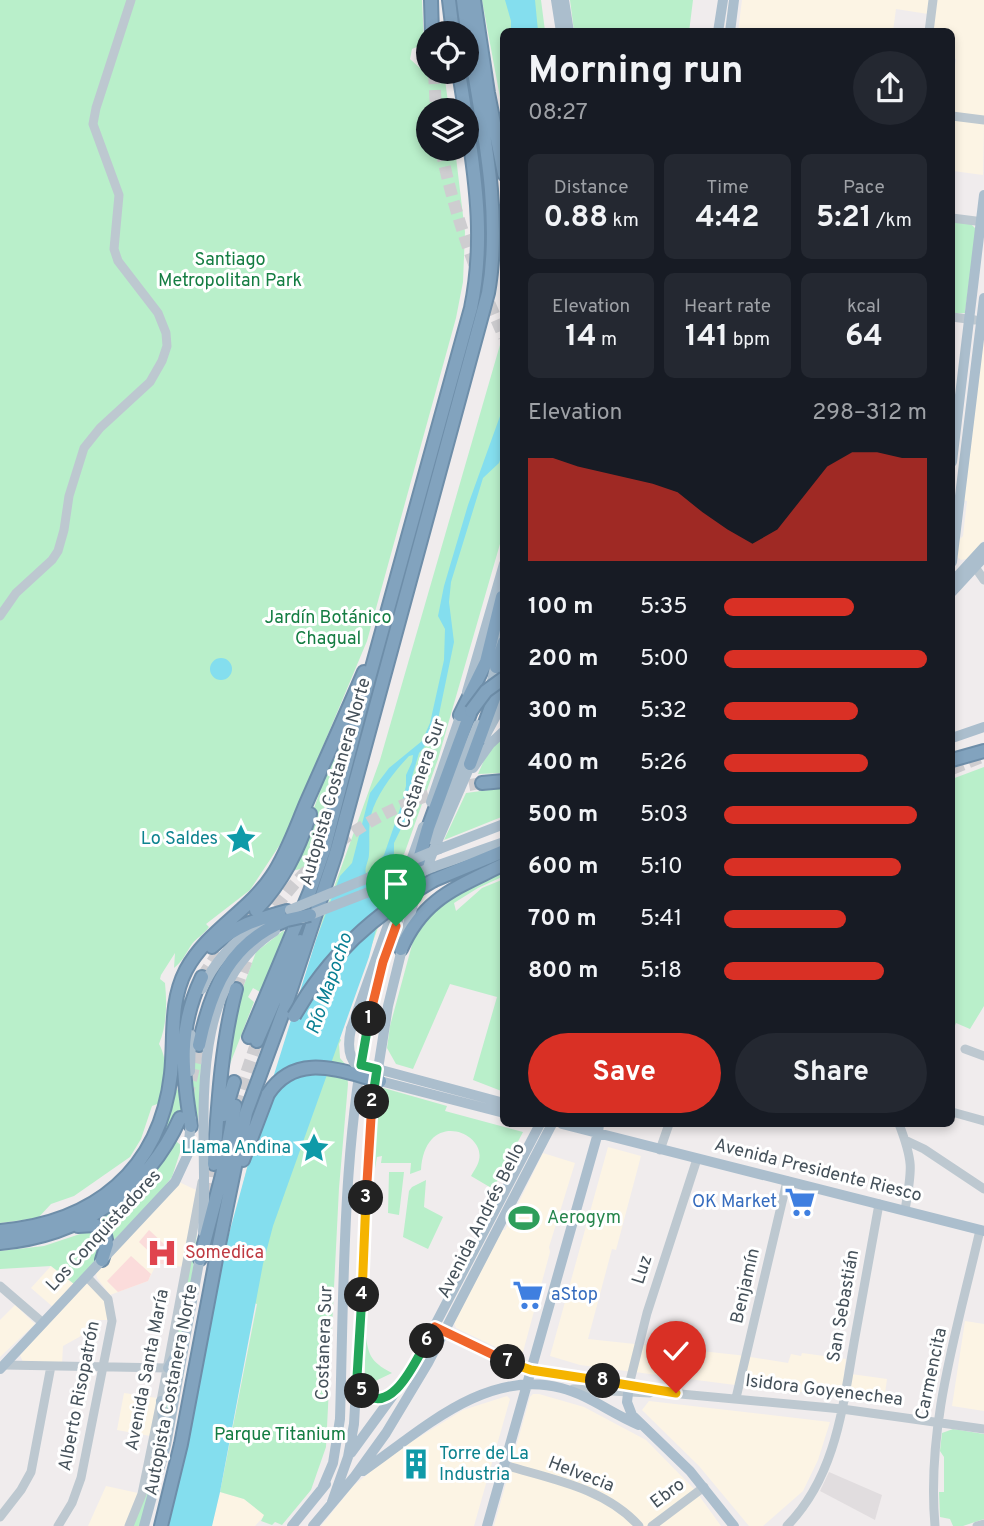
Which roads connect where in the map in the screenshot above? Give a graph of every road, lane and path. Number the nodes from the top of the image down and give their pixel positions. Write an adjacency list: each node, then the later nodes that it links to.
1 (131, 0): 42 (street)
2 (431, 0): 11 (highway)
3 (449, 0): 12 (highway)
4 (463, 0): 65 (highway, Autopista Costanera Norte)
5 (474, 0): 20 (highway)
6 (556, 0): 13 (main road)
7 (564, 0): 14 (main road)
8 (723, 0): 15 (main road)
9 (734, 0): 16 (main road)
10 (933, 0): 17 (street)
11 (432, 21)
12 (452, 21)
13 (560, 28)
14 (568, 28)
15 (719, 28)
16 (730, 28)
17 (930, 28)
18 (955, 116): 19 (street)
19 (984, 120)
20 (500, 153)
21 (472, 161): 43 (highway, Autopista Costanera Norte)
22 (984, 195): 24 (main road)
23 (955, 218): 24 (street)
24 (982, 222): 27 (main road)
25 (984, 298): 28 (main road)
26 (955, 317): 27 (street)
27 (969, 319): 28 (street); 29 (main road)
28 (983, 321): 31 (main road)
29 (957, 381): 30 (main road)
30 (955, 414)
31 (964, 461): 32 (main road); 33 (main road)
32 (955, 464)
33 (955, 537)
34 (982, 552): 36 (main road)
35 (955, 557): 36 (main road)
36 (973, 564): 37 (main road); 39 (street); 40 (main road)
37 (955, 579)
38 (500, 580): 48 (main road, Costanera Sur)
39 (984, 580)
40 (955, 588)
41 (500, 605): 48 (highway)
42 (0, 616)
43 (382, 630): 53 (highway); 65 (highway, Autopista Costanera Norte)
44 (500, 673): 48 (highway, bridge)
45 (500, 674): 64 (main road, Costanera Sur)
46 (500, 675): 56 (highway)
47 (500, 708): 56 (main road, Costanera Sur)
48 (466, 713): 64 (main road, Costanera Sur); 64 (highway)
49 (984, 727): 51 (main road)
50 (500, 735): 59 (main road)
51 (955, 737)
52 (984, 749): 54 (highway); 55 (highway)
53 (328, 754): 66 (highway); 72 (highway)
54 (955, 754)
55 (955, 759)
56 (470, 764): 59 (main road, Costanera Sur)
57 (500, 781): 58 (highway)
58 (482, 783)
59 (459, 792): 69 (main road, Costanera Sur)
60 (500, 826): 68 (main road, Los Conquistadores, bridge)
61 (500, 846): 63 (highway)
62 (500, 866): 69 (highway)
63 (434, 874): 67 (main road, bridge); 95 (highway, bridge)
64 (409, 879): 76 (main road, Costanera Sur); 77 (main road, Costanera Sur, bridge)
65 (324, 890): 95 (highway, Autopista Costanera Norte)
66 (257, 910)
67 (310, 915): 68 (highway, bridge)
68 (288, 916): 72 (highway); 73 (highway); 85 (main road, Los Conquistadores); 98 (main road, Avenida Santa María)
69 (401, 949): 77 (main road, Costanera Sur)
70 (201, 977): 85 (highway)
71 (236, 989): 78 (highway)
72 (173, 1043): 104 (highway)
73 (199, 1045)
74 (965, 1048): 75 (street)
75 (984, 1056)
76 (361, 1065): 77 (main road); 136 (main road, Costanera Sur)
77 (382, 1078): 79 (main road); 81 (main road); 102 (highway, bridge); 120 (main road, Costanera Sur)
78 (234, 1082)
79 (500, 1102)
80 (235, 1106): 108 (highway)
81 (500, 1113)
82 (955, 1113): 84 (street)
83 (180, 1118): 106 (highway)
84 (984, 1121)
85 (191, 1126): 109 (main road, Los Conquistadores)
86 (539, 1127): 113 (main road, Avenida Andrés Bello)
87 (550, 1127): 113 (main road, Avenida Andrés Bello)
88 (575, 1127): 92 (main road, Avenida Presidente Riesco)
89 (600, 1127): 92 (main road, Avenida Presidente Riesco); 94 (main road, Avenida Presidente Riesco); 96 (main road)
90 (668, 1127): 94 (street)
91 (900, 1127): 93 (street)
92 (579, 1128): 96 (main road)
93 (907, 1141): 100 (street); 103 (street)
94 (660, 1150): 97 (main road, Avenida Presidente Riesco)
95 (239, 1151): 102 (highway, Autopista Costanera Norte)
96 (592, 1153): 119 (main road)
97 (697, 1159): 99 (main road, Avenida Presidente Riesco); 124 (street, Luz)
98 (203, 1178): 108 (main road, Avenida Santa María); 118 (street, Avenida Santa María)
99 (787, 1181): 101 (main road, Avenida Presidente Riesco); 125 (street, Benjamín)
100 (984, 1189)
101 (878, 1204): 103 (main road, Avenida Presidente Riesco); 127 (street, San Sebastián)
102 (227, 1207): 143 (highway, Autopista Costanera Norte)
103 (905, 1210): 105 (main road, Avenida Presidente Riesco)
104 (0, 1231)
105 (982, 1231): 128 (street, Carmencita)
106 (47, 1234): 107 (highway); 109 (highway)
107 (0, 1243)
108 (200, 1259): 114 (main road, Avenida Santa María)
109 (102, 1260): 110 (main road, Los Conquistadores)
110 (87, 1277): 112 (main road, Los Conquistadores); 117 (street, Alberto Risopatrón)
111 (0, 1286): 112 (street)
112 (44, 1323): 116 (main road, Los Conquistadores)
113 (439, 1329): 119 (main road, Isidora Goyenechea); 121 (main road, Avenida Andrés Bello); 134 (main road, Avenida Andrés Bello)
114 (187, 1334): 118 (main road); 131 (main road, Avenida Santa María)
115 (51, 1366): 116 (street); 117 (street); 138 (street)
116 (2, 1367)
117 (104, 1367): 118 (street); 140 (street, Alberto Risopatrón)
118 (168, 1368): 126 (street, Avenida Santa María)
119 (531, 1370): 122 (main road); 124 (main road, Isidora Goyenechea)
120 (357, 1377): 121 (main road); 132 (main road, Costanera Sur)
121 (402, 1383): 132 (main road, Avenida Andrés Bello)
122 (527, 1385): 123 (main road, Isidora Goyenechea); 133 (main road); 134 (main road, Avenida Andrés Bello)
123 (561, 1388): 124 (street, Isidora Goyenechea); 129 (main road)
124 (628, 1389): 125 (street, Isidora Goyenechea); 129 (main road)
125 (736, 1398): 127 (street, Isidora Goyenechea)
126 (161, 1401): 131 (main road); 141 (street, Avenida Santa María)
127 (842, 1409): 128 (street, Isidora Goyenechea); 150 (street, San Sebastián)
128 (937, 1422): 130 (street, Isidora Goyenechea); 151 (street, Carmencita)
129 (642, 1427): 135 (main road)
130 (984, 1429)
131 (166, 1445): 142 (main road, Avenida Santa María)
132 (348, 1457): 136 (main road, Avenida Andrés Bello); 137 (main road, Costanera Sur)
133 (504, 1465): 146 (main road); 147 (street, Helvecia)
134 (355, 1476): 137 (main road, Avenida Andrés Bello)
135 (704, 1487): 148 (street, Ebro); 149 (main road)
136 (322, 1489): 144 (main road, Avenida Andrés Bello)
137 (332, 1502): 145 (main road, Avenida Andrés Bello)
138 (0, 1517)
139 (984, 1524): 152 (street)
140 (58, 1526)
141 (129, 1526)
142 (144, 1526)
143 (161, 1526)
144 (292, 1526)
145 (313, 1526)
146 (487, 1526)
147 (639, 1526)
148 (652, 1526)
149 (734, 1526)
150 (787, 1526)
151 (935, 1526)
152 (977, 1526)

